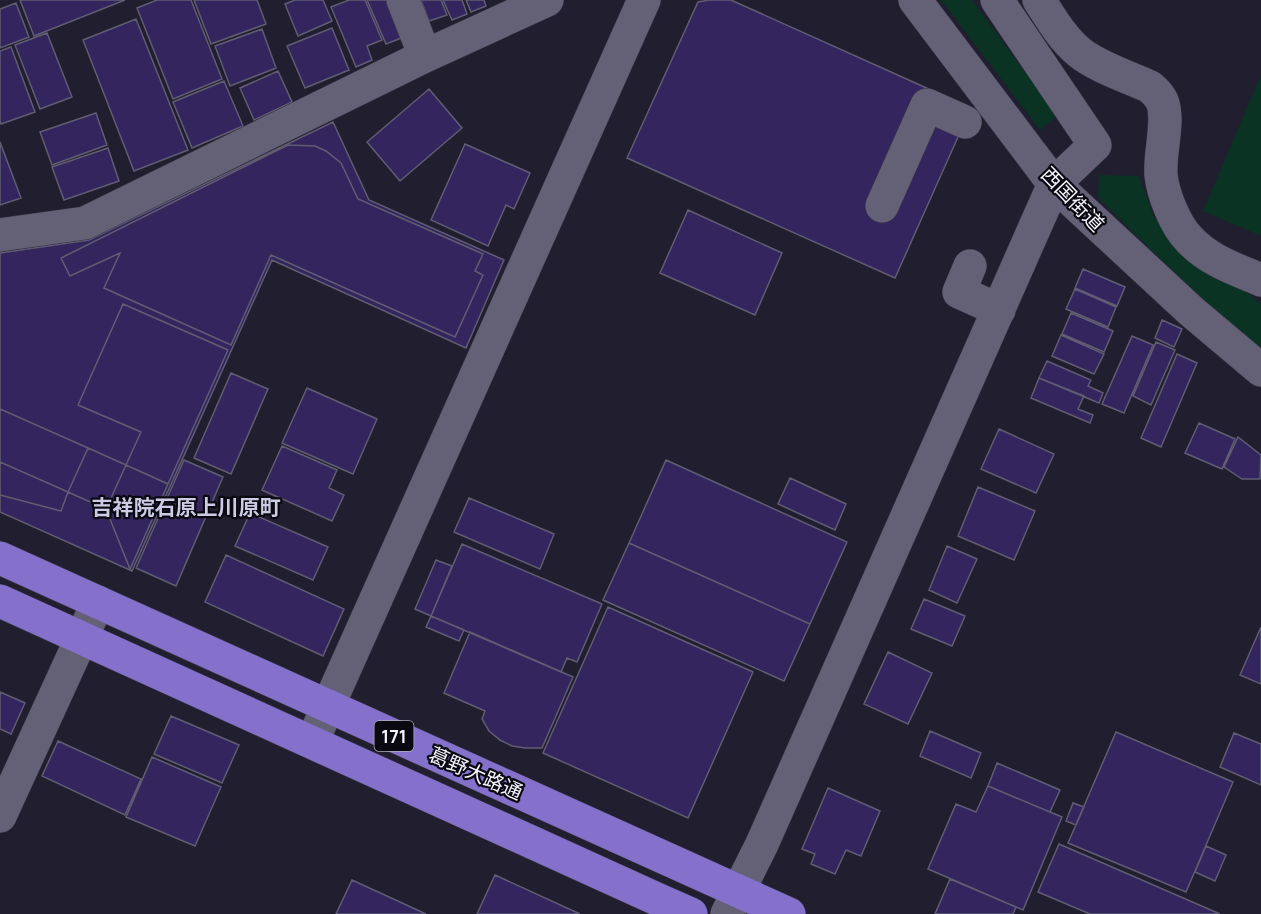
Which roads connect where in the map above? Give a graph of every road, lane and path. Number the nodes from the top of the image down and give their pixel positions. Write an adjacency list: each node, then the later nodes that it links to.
1 (403, 0): 7 (street)
2 (547, 0): 7 (street)
3 (644, 0): 20 (street)
4 (915, 0): 9 (street, 西国街道)
5 (997, 0): 9 (street)
6 (1039, 0): 13 (street)
7 (425, 56): 11 (street)
8 (965, 122): 10 (street)
9 (1054, 184): 14 (street); 15 (street, 西国街道)
10 (882, 206)
11 (0, 235)
12 (970, 266): 14 (street)
13 (1261, 280)
14 (999, 310): 23 (street)
15 (1261, 370)
16 (0, 558): 18 (highway, 葛野大路通 / 171)
17 (0, 601): 19 (highway, 葛野大路通 / 171)
18 (98, 602): 19 (street); 20 (highway, 葛野大路通 / 171)
19 (81, 638): 21 (highway, 葛野大路通 / 171); 22 (street)
20 (328, 706): 21 (street); 23 (highway, 葛野大路通 / 171)
21 (312, 741): 24 (highway, 葛野大路通 / 171)
22 (0, 816)
23 (733, 903): 25 (highway, 葛野大路通 / 171)
24 (692, 914)
25 (789, 914)

